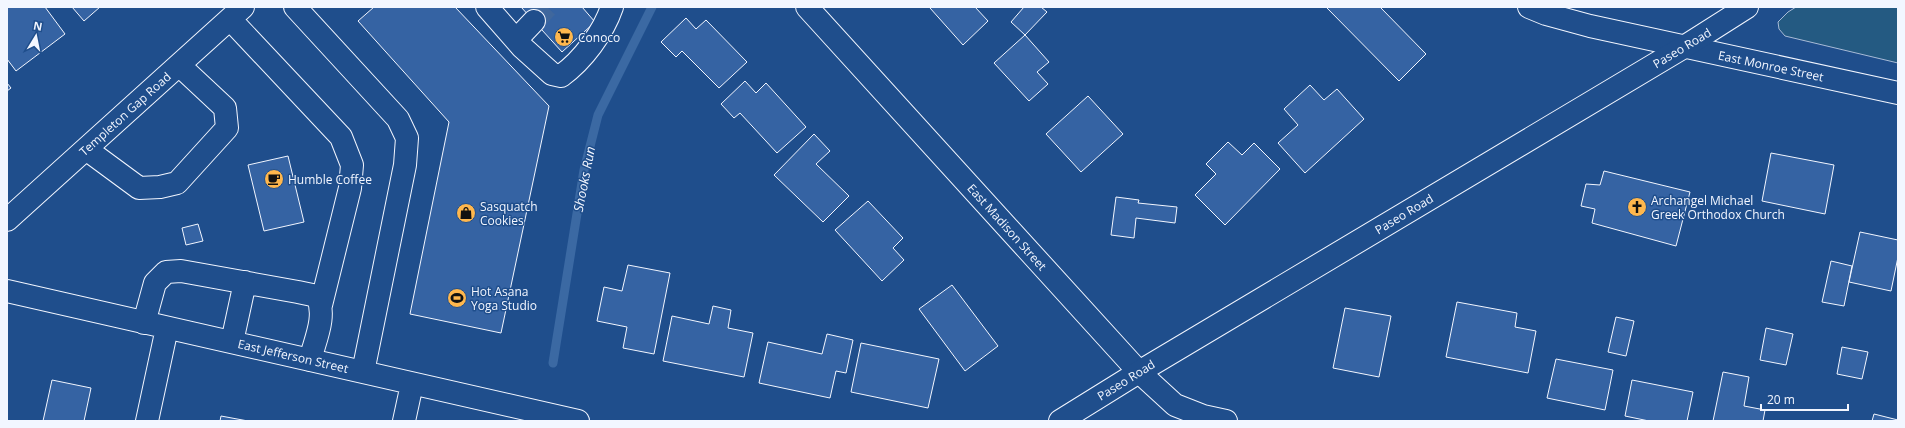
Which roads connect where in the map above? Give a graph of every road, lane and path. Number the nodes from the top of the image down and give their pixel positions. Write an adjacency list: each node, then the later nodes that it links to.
1 (295, 7): 22 (street)
2 (488, 7): 9 (street)
3 (612, 7): 9 (street)
4 (807, 7): 23 (street, East Madison Street)
5 (1529, 7): 10 (street, East Monroe Street)
6 (1747, 7): 10 (street, Paseo Road)
7 (236, 13): 11 (street, Templeton Gap Road); 17 (street)
8 (534, 21): 9 (street)
9 (516, 40)
10 (1684, 47): 12 (street, East Monroe Street); 23 (street, Paseo Road)
11 (179, 65): 13 (street, Templeton Gap Road); 13 (street)
12 (1898, 93)
13 (86, 148): 14 (street, Templeton Gap Road)
14 (7, 220)
15 (245, 282): 17 (street); 18 (street); 20 (street)
16 (7, 291): 18 (street, East Jefferson Street)
17 (321, 305): 21 (street)
18 (144, 322): 19 (street, East Jefferson Street)
19 (167, 328): 20 (street, East Jefferson Street); 25 (street)
20 (232, 342): 21 (street, East Jefferson Street)
21 (310, 360): 22 (street, East Jefferson Street)
22 (363, 372): 24 (street, East Jefferson Street)
23 (1139, 372): 28 (street, Paseo Road); 29 (street, East Madison Street)
24 (412, 384): 26 (street); 27 (street, East Jefferson Street)
25 (147, 421)
26 (404, 421)
27 (578, 421)
28 (1060, 421)
29 (1226, 421)

